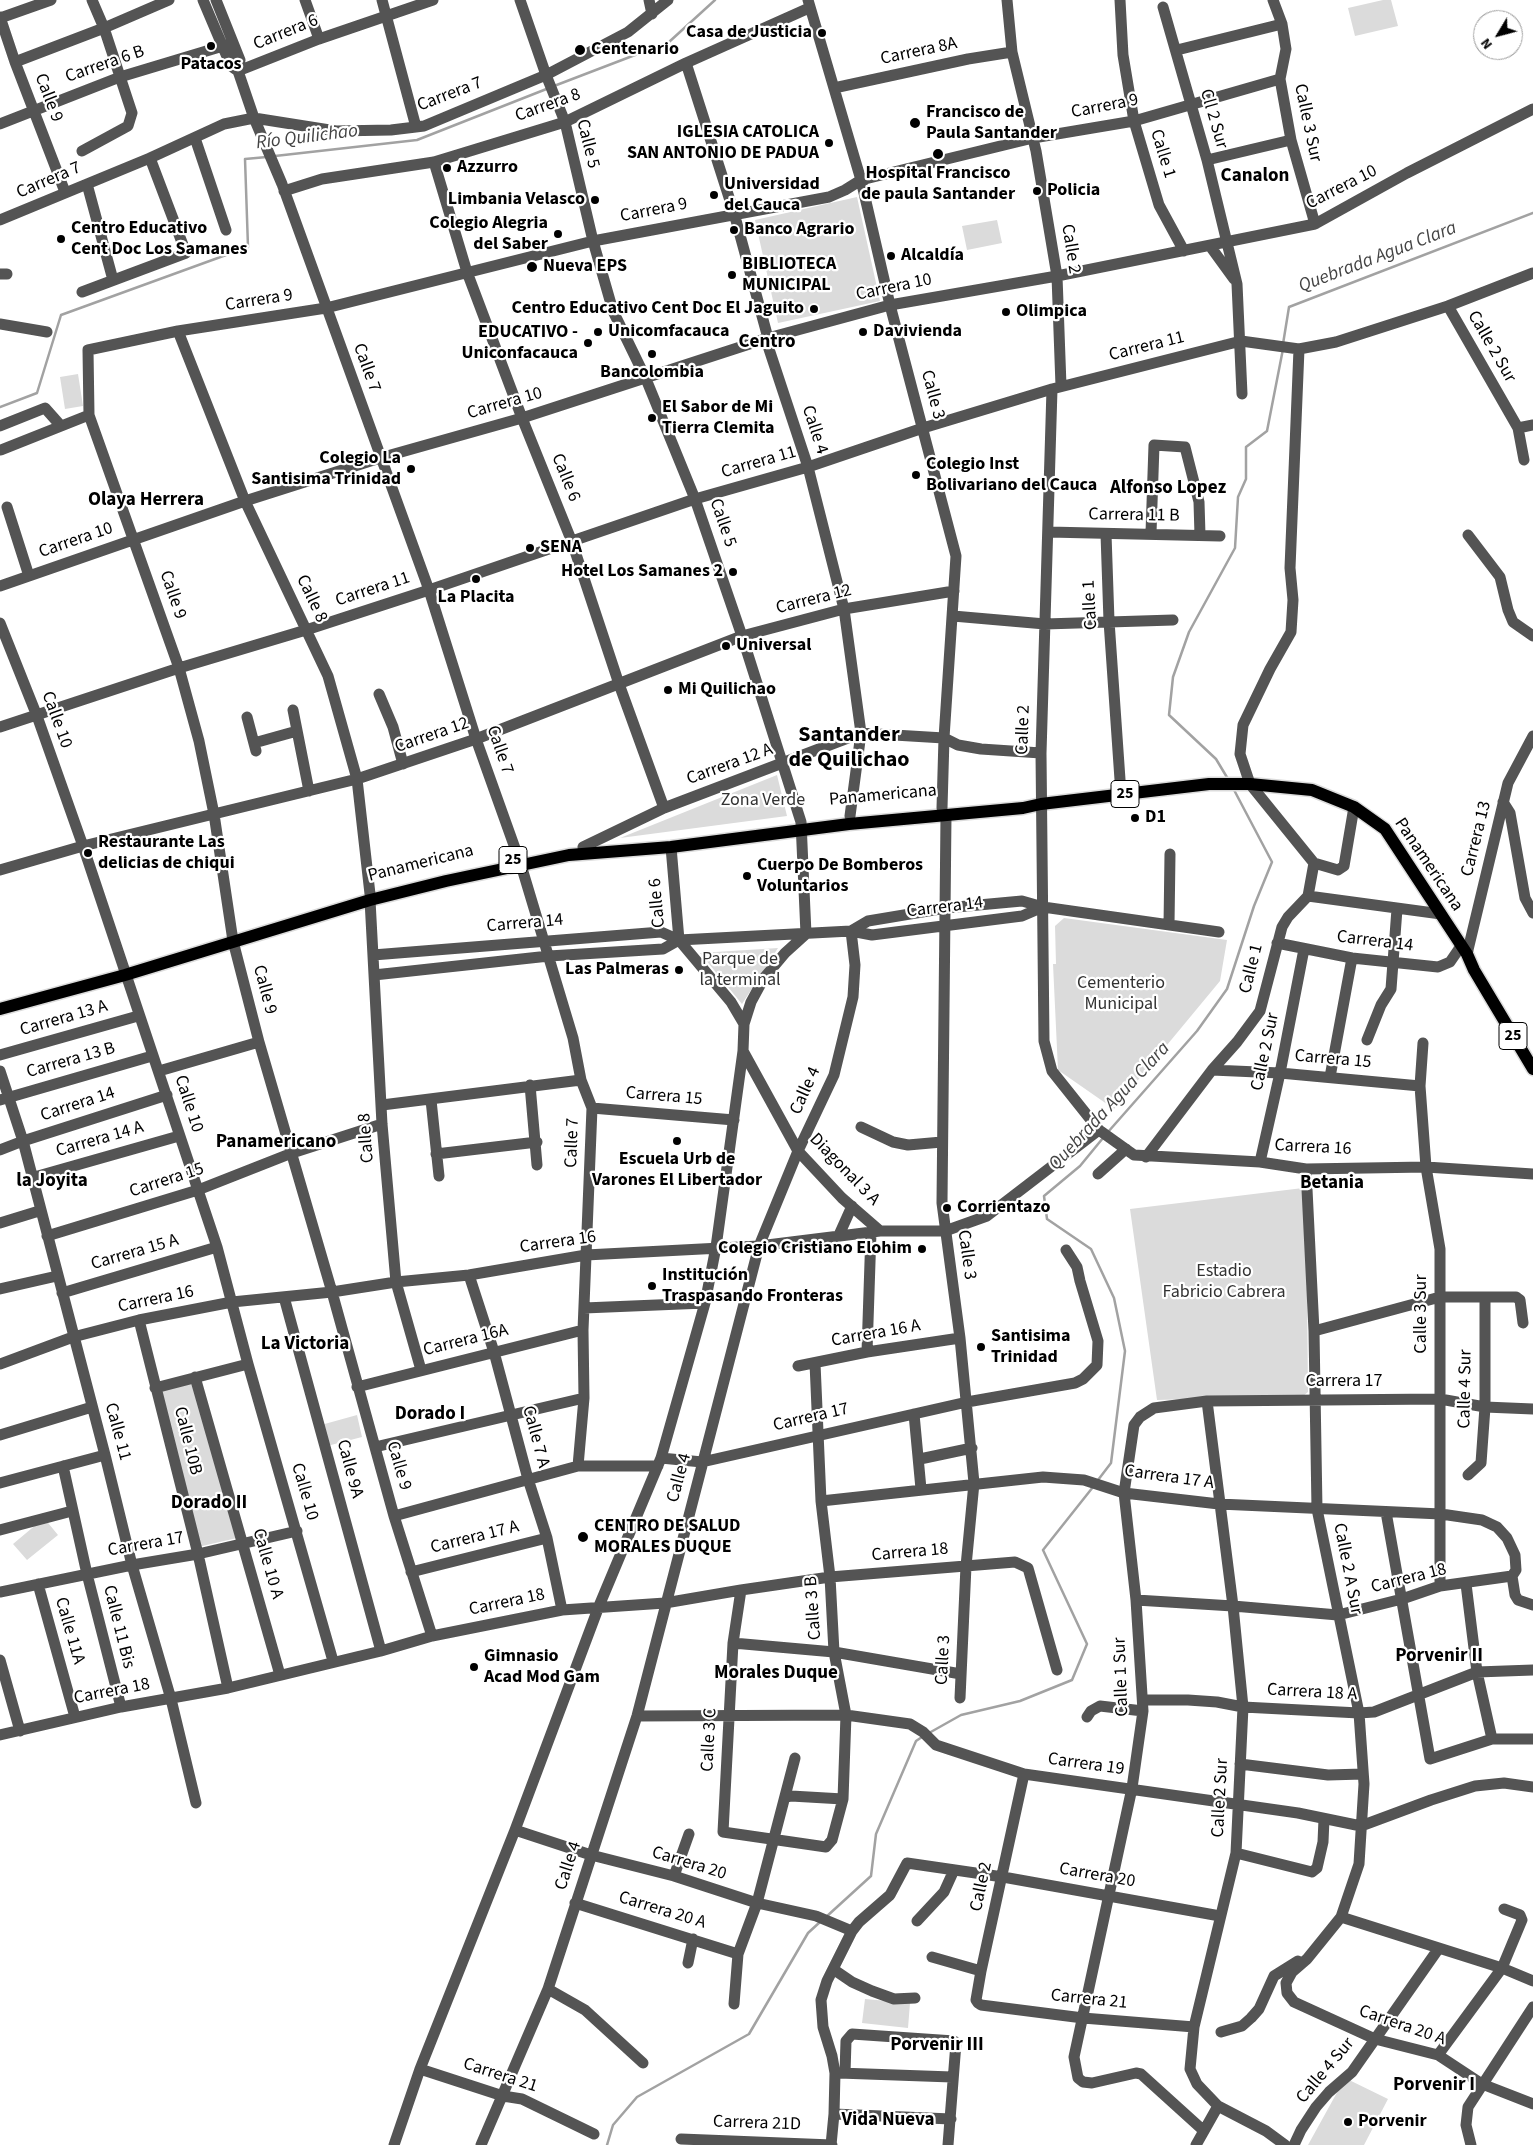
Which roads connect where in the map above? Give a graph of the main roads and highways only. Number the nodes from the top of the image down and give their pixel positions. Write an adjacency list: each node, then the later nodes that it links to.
1 (944, 812): 2 (main road, Panamericana / 25); 2 (main road, Panamericana / 25); 7 (main road, Panamericana / 25)
2 (801, 826): 3 (main road, Panamericana / 25); 3 (main road, Panamericana / 25)
3 (520, 861): 4 (main road, Panamericana / 25)
4 (124, 972): 5 (main road, Panamericana / 25); 6 (main road, Panamericana / 25)
5 (0, 1003)
6 (0, 1009)
7 (1532, 1066)

